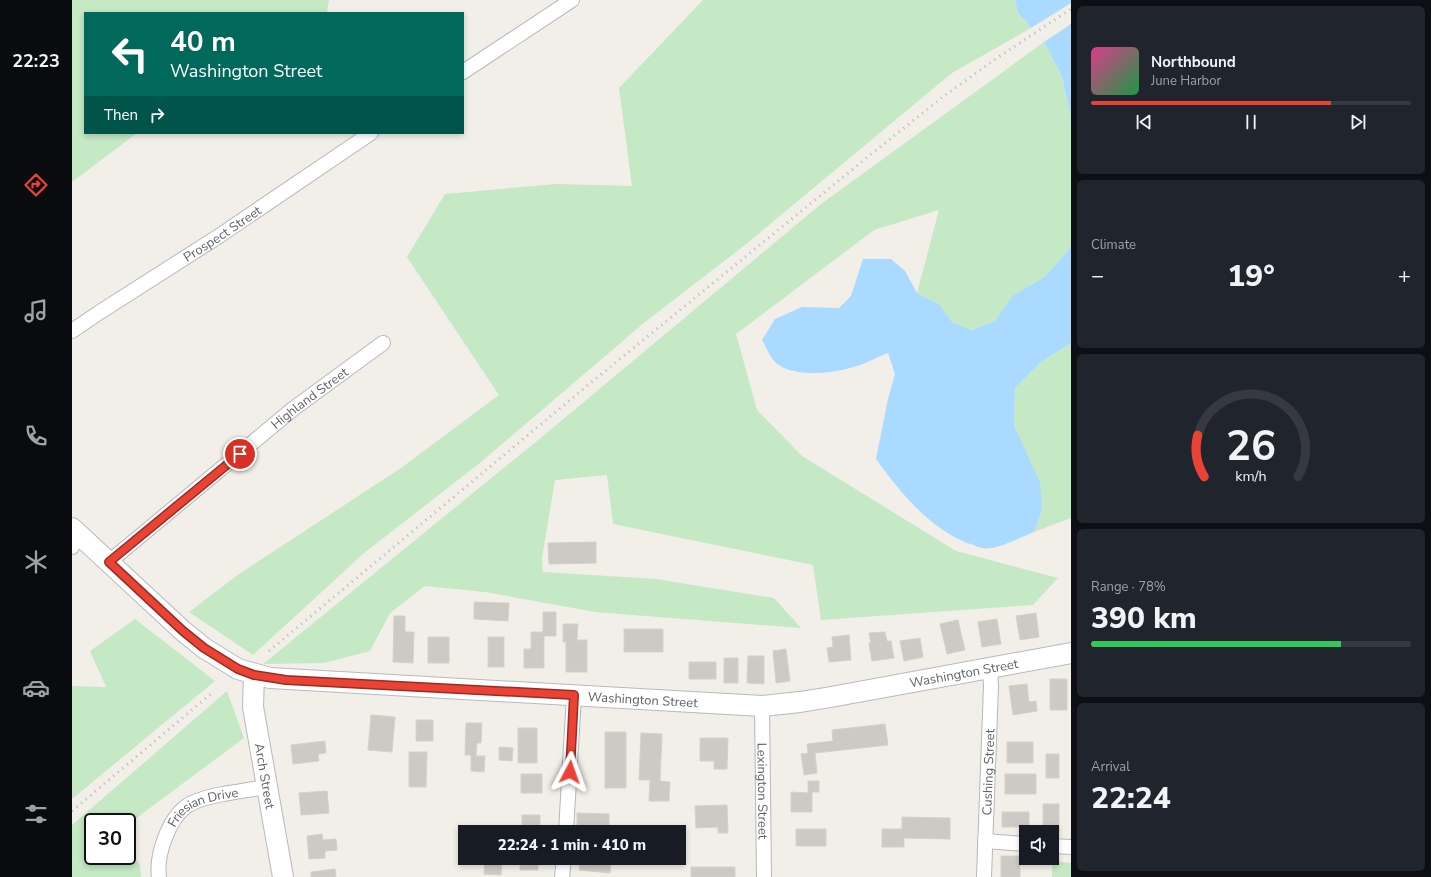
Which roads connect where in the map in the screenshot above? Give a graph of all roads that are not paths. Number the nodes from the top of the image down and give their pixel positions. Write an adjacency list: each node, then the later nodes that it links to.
1 (572, 0): 2 (street)
2 (464, 71)
3 (370, 134): 4 (street, Prospect Street)
4 (72, 331)
5 (383, 343): 7 (street, Highland Street)
6 (74, 536): 7 (street, Washington Street)
7 (109, 562): 10 (street, Washington Street)
8 (1071, 653): 9 (street, Washington Street)
9 (990, 668): 12 (street, Washington Street); 15 (street, Cushing Street)
10 (254, 675): 11 (street, Washington Street); 13 (street, Arch Street)
11 (574, 695): 12 (street, Washington Street); 14 (street)
12 (762, 706): 23 (street, Lexington Street)
13 (266, 786): 20 (street, Friesian Drive); 21 (street, Arch Street)
14 (566, 825)
15 (985, 841): 16 (street); 24 (street, Cushing Street)
16 (1019, 843)
17 (1059, 846): 18 (street)
18 (1071, 847)
19 (563, 865): 22 (street)
20 (159, 877)
21 (283, 877)
22 (562, 877)
23 (764, 877)
24 (984, 877)

